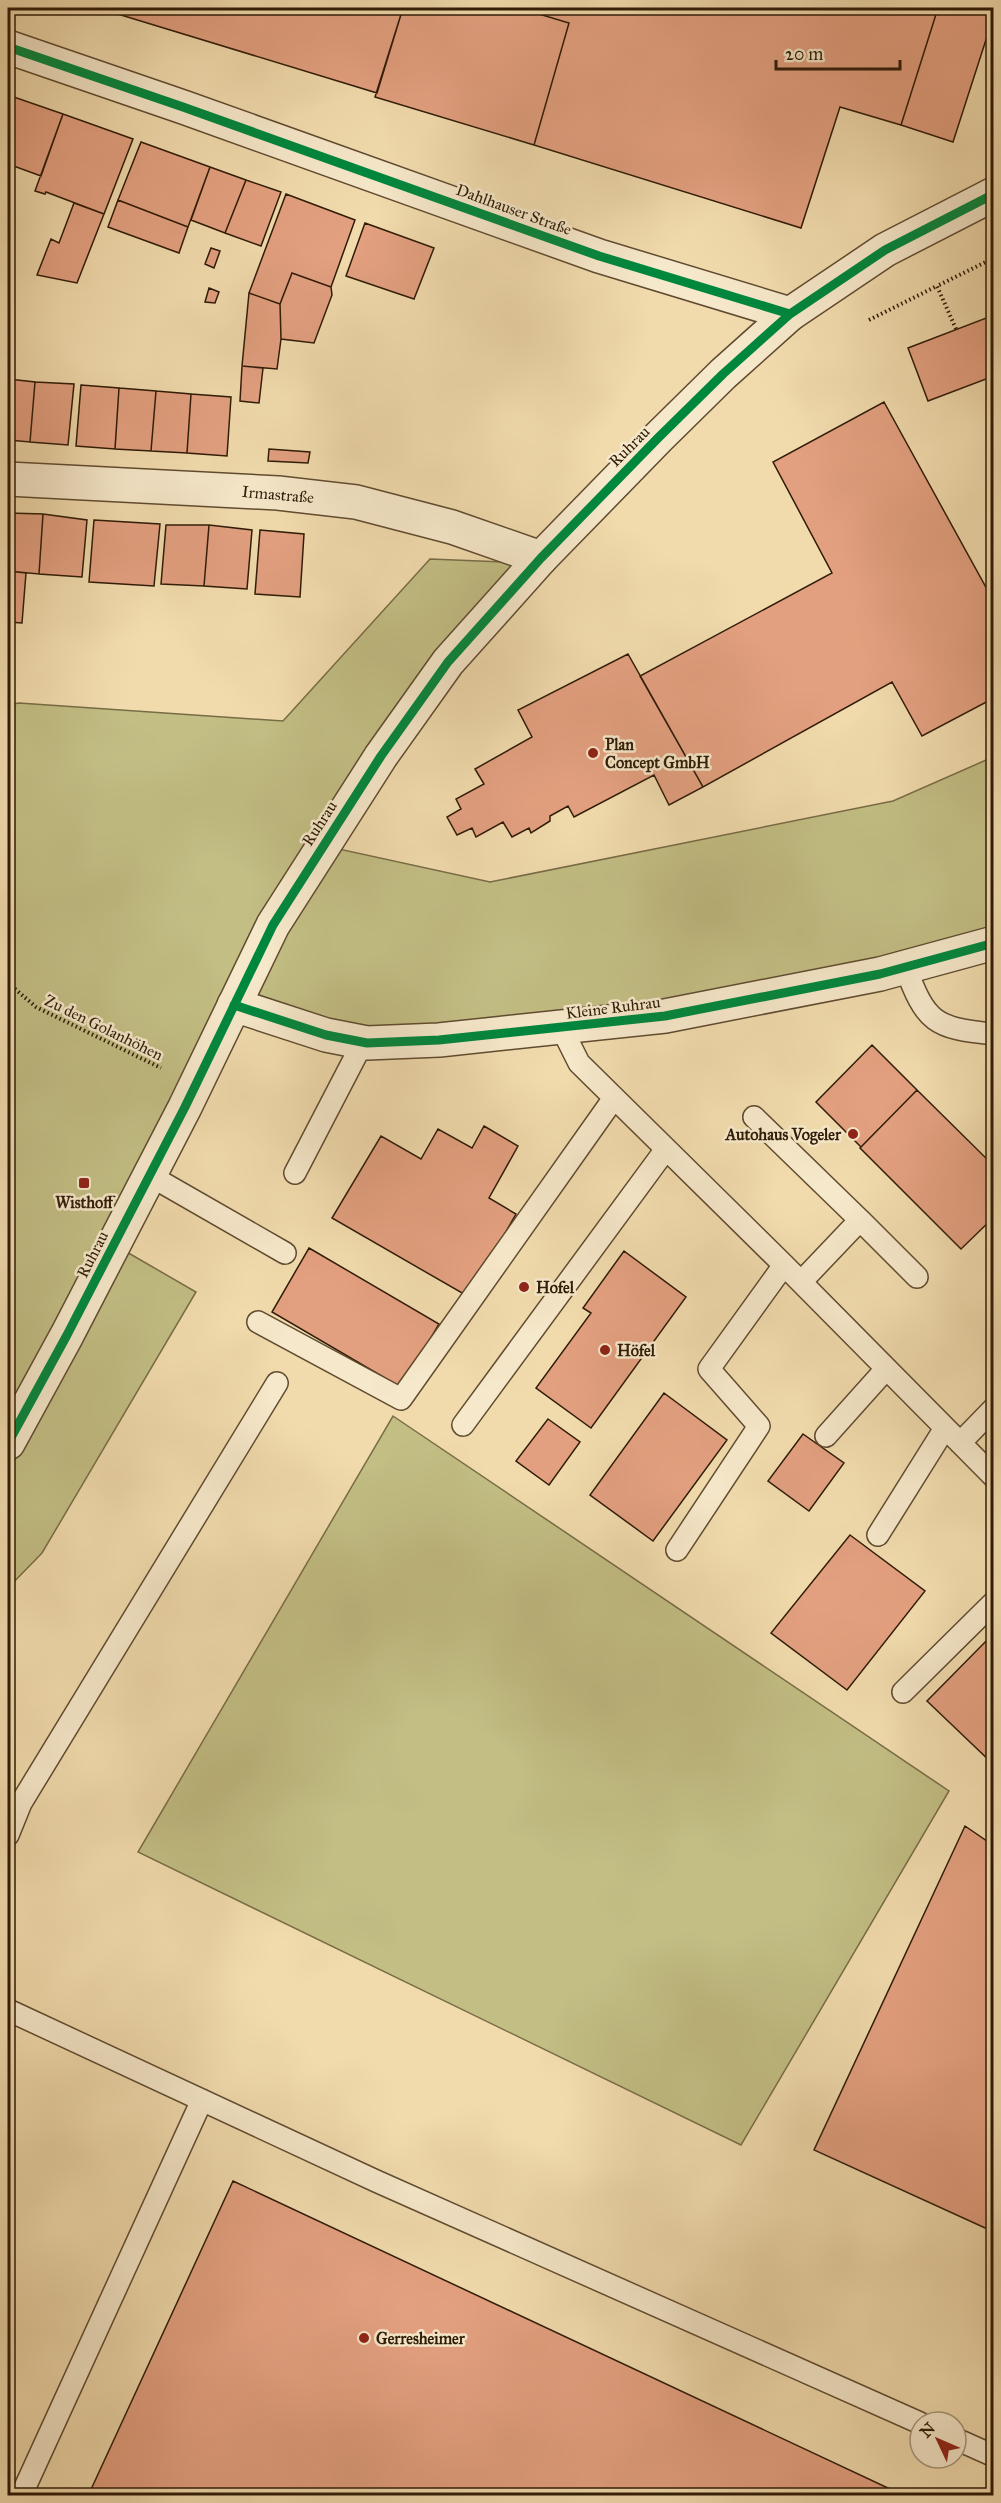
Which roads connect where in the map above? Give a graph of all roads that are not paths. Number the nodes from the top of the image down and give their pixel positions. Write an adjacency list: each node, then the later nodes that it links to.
1 (8, 47): 3 (street, Dahlhauser Straße)
2 (993, 194): 3 (street)
3 (790, 314): 5 (street, Ruhrau)
4 (8, 479): 5 (street, Irmastraße)
5 (541, 558): 8 (street, Ruhrau)
6 (993, 943): 7 (street, Kleine Ruhrau)
7 (905, 966): 9 (street, Kleine Ruhrau); 10 (lane)
8 (234, 1005): 11 (street, Kleine Ruhrau); 16 (street, Ruhrau)
9 (562, 1029): 11 (street, Kleine Ruhrau); 12 (lane)
10 (993, 1034)
11 (363, 1042): 15 (lane)
12 (614, 1098): 14 (lane); 22 (lane)
13 (754, 1117): 17 (lane)
14 (666, 1149): 19 (lane); 26 (lane)
15 (295, 1173)
16 (149, 1175): 18 (lane); 29 (street, Ruhrau)
17 (860, 1220): 20 (lane); 21 (lane)
18 (285, 1253)
19 (784, 1265): 21 (lane); 33 (lane)
20 (917, 1277)
21 (801, 1282): 23 (lane)
22 (258, 1322)
23 (886, 1369): 27 (lane); 28 (lane)
24 (278, 1383): 36 (lane)
25 (993, 1408): 30 (lane)
26 (464, 1425)
27 (945, 1428): 30 (lane); 32 (lane)
28 (826, 1436)
29 (8, 1443)
30 (960, 1443): 31 (lane)
31 (993, 1477)
32 (878, 1535)
33 (677, 1550)
34 (993, 1602): 35 (lane)
35 (903, 1692)
36 (8, 1835)
37 (8, 2010): 38 (lane)
38 (201, 2100): 39 (lane); 42 (lane)
39 (908, 2418)
40 (968, 2445): 41 (lane)
41 (993, 2456)
42 (21, 2496)

